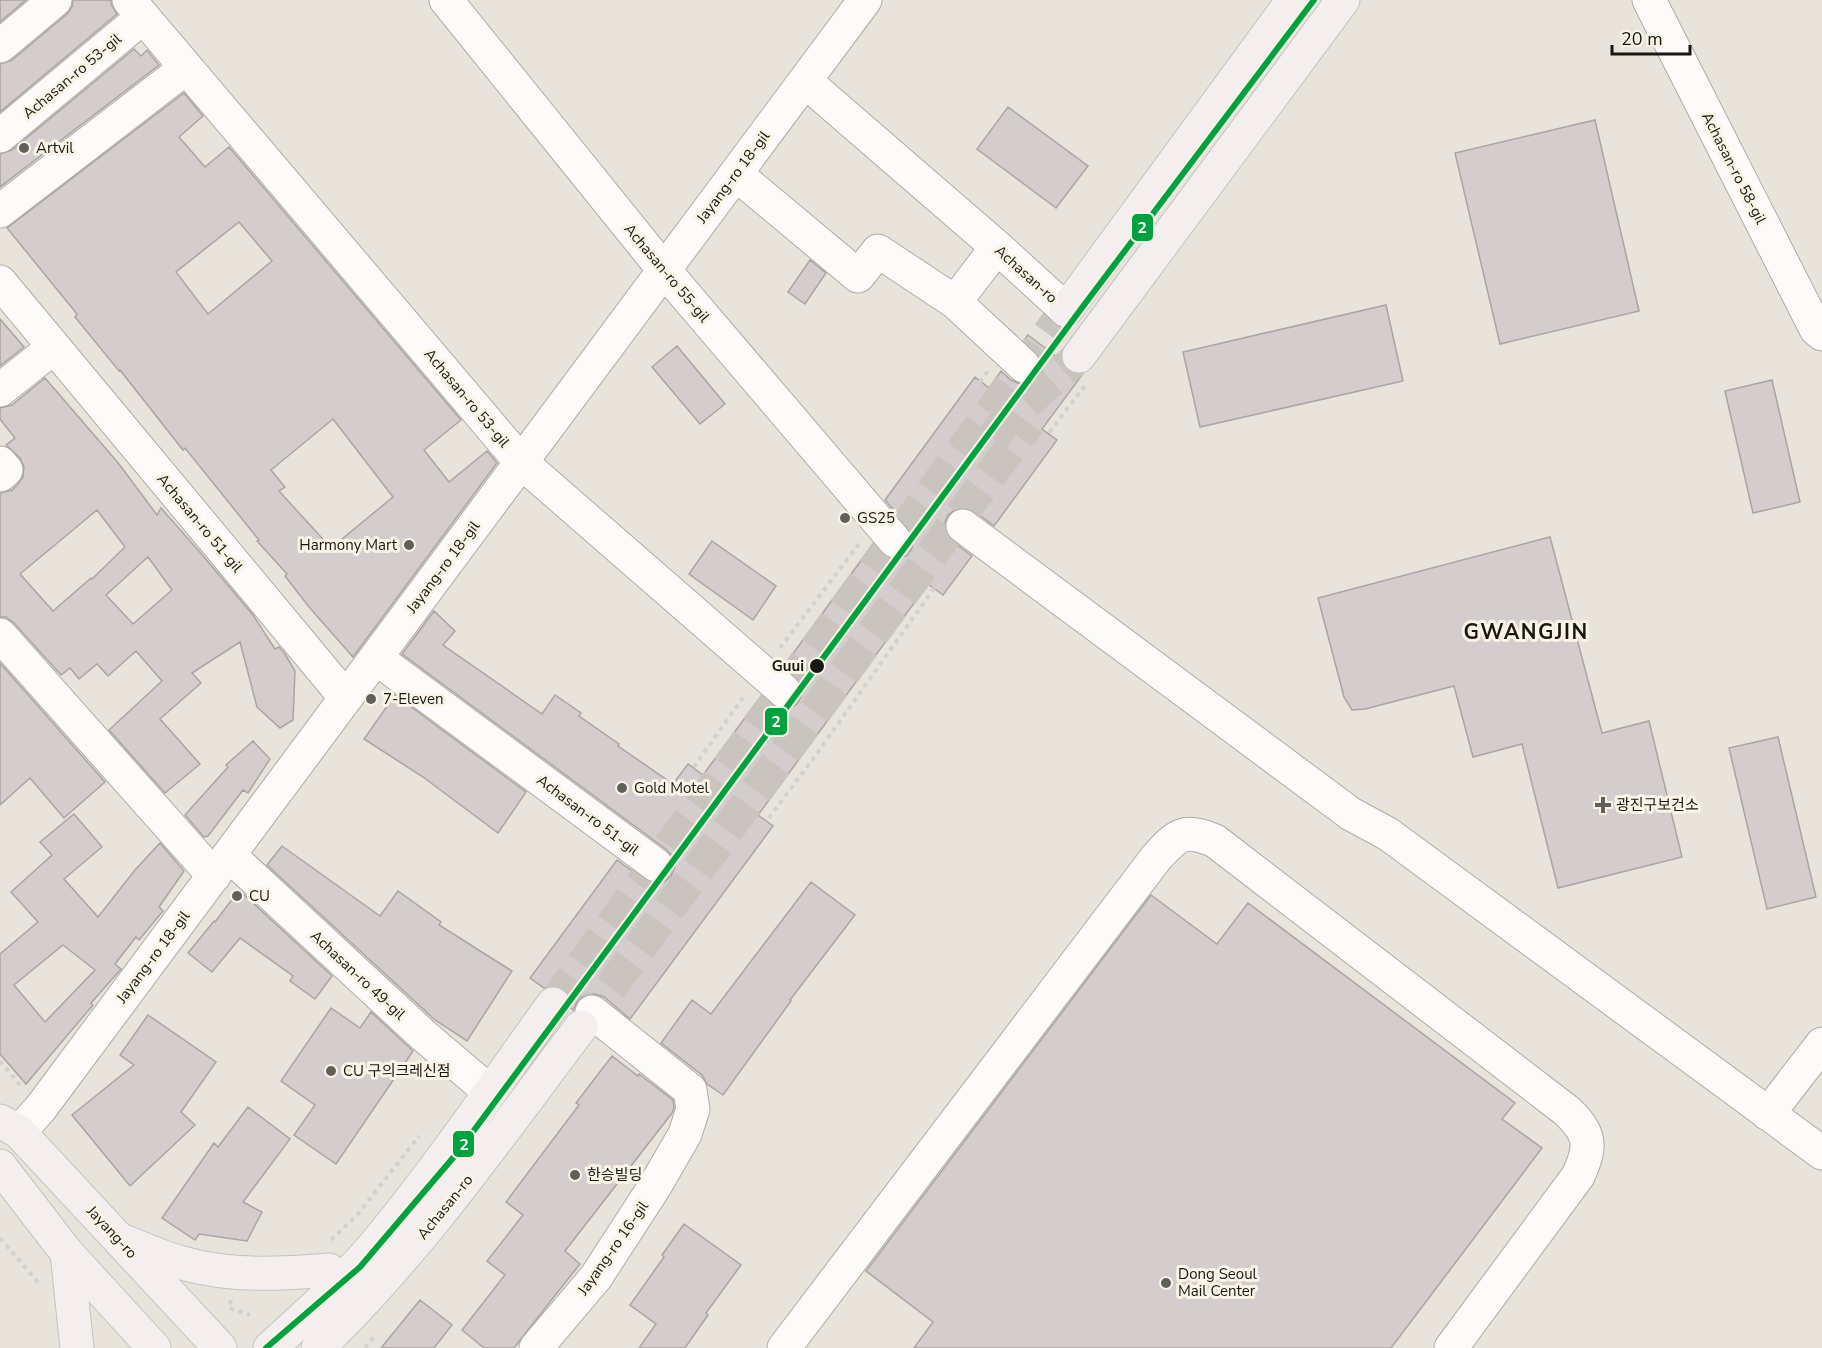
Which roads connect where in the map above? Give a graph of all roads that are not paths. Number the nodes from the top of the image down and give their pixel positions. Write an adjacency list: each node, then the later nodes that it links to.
1 (55, 0): 8 (street)
2 (446, 0): 15 (street, Achasan-ro 55-gil)
3 (865, 0): 10 (street, Jayang-ro 18-gil)
4 (1293, 0): 16 (main road, Achasan-ro)
5 (1344, 0): 18 (main road)
6 (1649, 0): 21 (street, Achasan-ro 58-gil)
7 (136, 9): 9 (street, Achasan-ro 53-gil); 11 (street, Achasan-ro 53-gil)
8 (0, 46)
9 (186, 68): 13 (street); 26 (street, Achasan-ro 53-gil)
10 (805, 81): 12 (street, Jayang-ro 18-gil); 14 (street, Achasan-ro)
11 (0, 136)
12 (736, 174): 15 (street, Jayang-ro 18-gil); 19 (street)
13 (0, 211)
14 (997, 247): 19 (street); 20 (street, Achasan-ro)
15 (664, 270): 26 (street, Jayang-ro 18-gil); 30 (street, Achasan-ro 55-gil)
16 (1091, 276): 18 (main road); 20 (main road, Achasan-ro)
17 (0, 282): 22 (street, Achasan-ro 51-gil)
18 (1123, 297): 24 (main road)
19 (954, 302): 23 (street)
20 (1066, 310)
21 (1820, 329)
22 (54, 347): 25 (street); 34 (street, Achasan-ro 51-gil)
23 (1024, 366)
24 (1085, 367)
25 (0, 390)
26 (521, 462): 32 (street, Jayang-ro 18-gil); 33 (street, Achasan-ro 53-gil)
27 (0, 463): 28 (street)
28 (0, 475)
29 (968, 530): 41 (street)
30 (895, 541)
31 (0, 635): 36 (street, Achasan-ro 49-gil)
32 (376, 658): 34 (street, Jayang-ro 18-gil); 35 (street, Achasan-ro 51-gil)
33 (784, 691)
34 (346, 698): 36 (street, Jayang-ro 18-gil)
35 (656, 865)
36 (221, 866): 40 (street, Achasan-ro 49-gil); 42 (street, Jayang-ro 18-gil)
37 (553, 1004): 40 (main road, Achasan-ro)
38 (595, 1022): 47 (main road, Achasan-ro); 54 (street, Jayang-ro 16-gil)
39 (1822, 1044): 41 (street)
40 (490, 1092): 47 (main road, Achasan-ro)
41 (1768, 1114): 43 (street)
42 (20, 1121): 45 (main road, Jayang-ro)
43 (1822, 1153)
44 (0, 1166): 46 (main road)
45 (111, 1230): 46 (main road); 47 (main road); 50 (main road, Jayang-ro)
46 (67, 1253): 48 (main road); 49 (main road)
47 (348, 1301): 51 (main road, Achasan-ro); 52 (main road, Achasan-ro); 53 (main road, Achasan-ro)
48 (77, 1348)
49 (154, 1348)
50 (220, 1348)
51 (239, 1348)
52 (270, 1348)
53 (318, 1348)
54 (536, 1348)
55 (784, 1348): 56 (street)
56 (1451, 1348)

